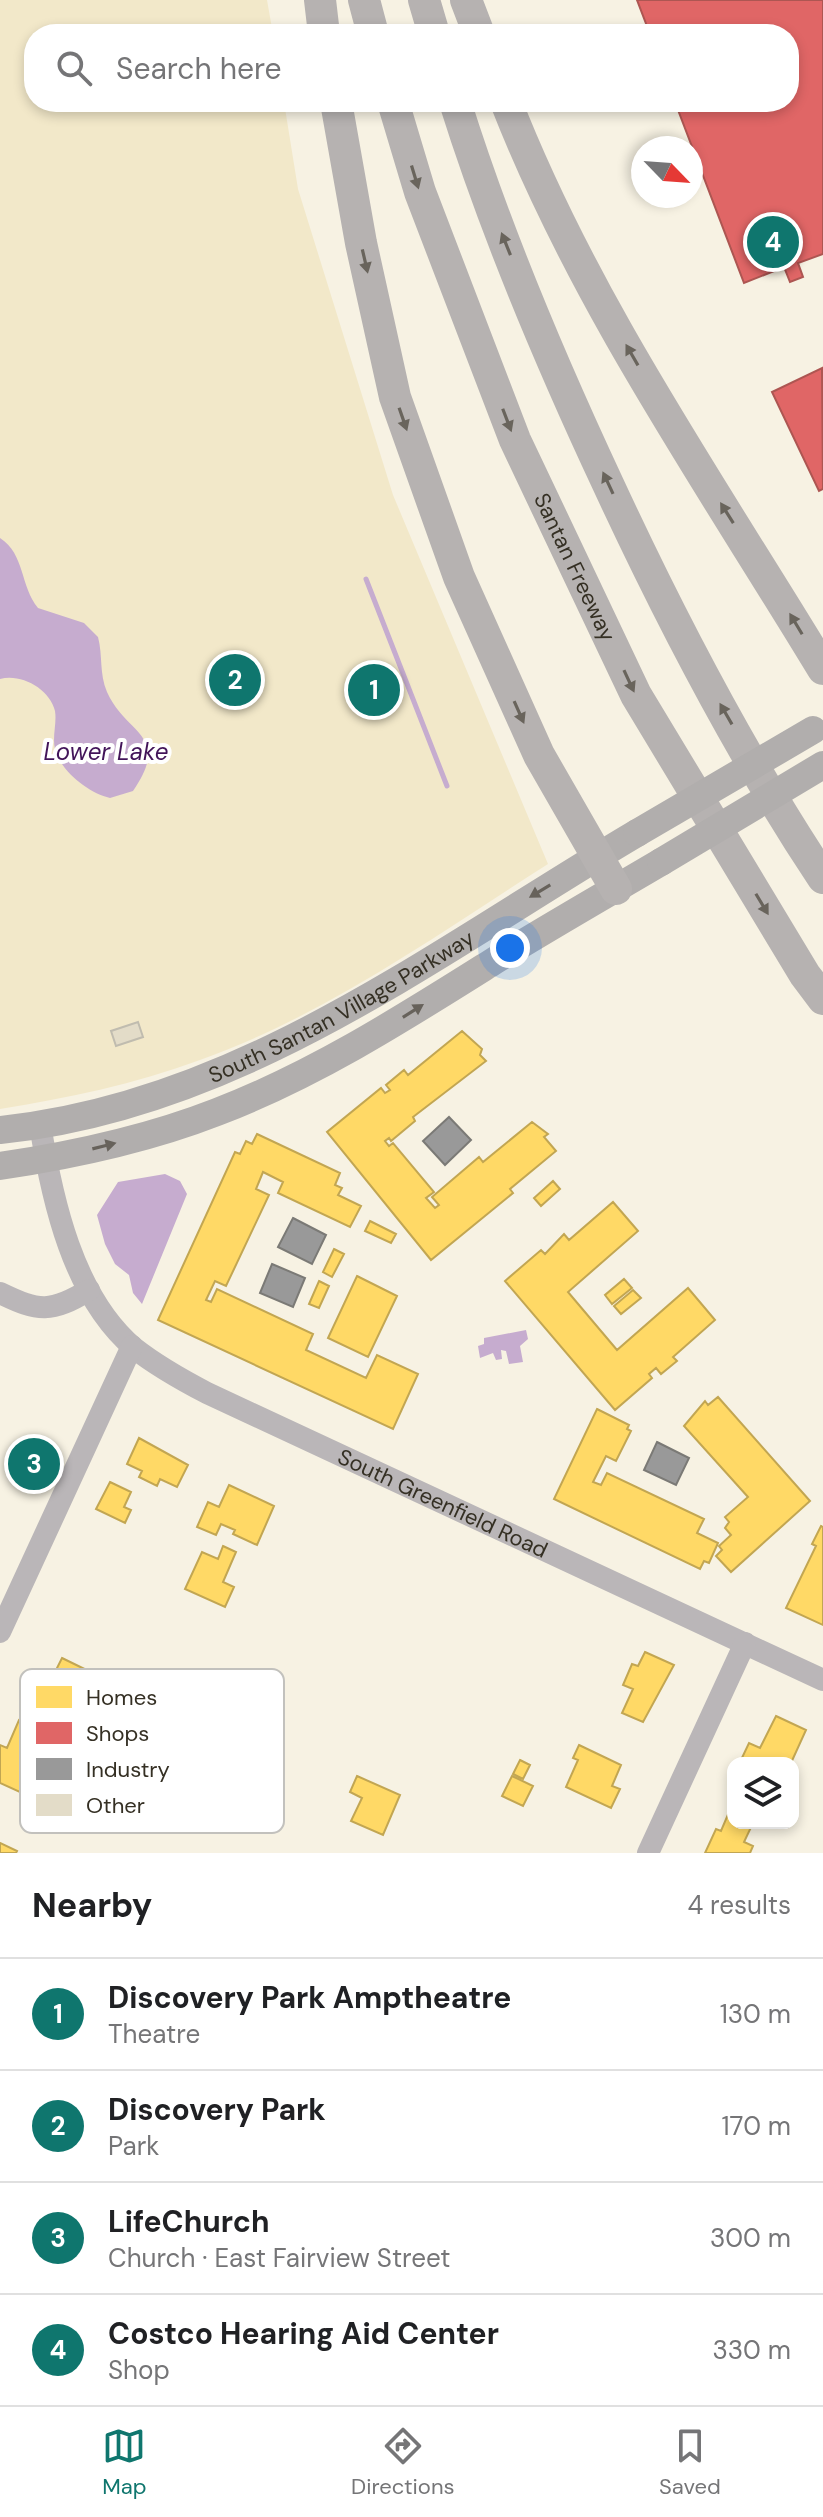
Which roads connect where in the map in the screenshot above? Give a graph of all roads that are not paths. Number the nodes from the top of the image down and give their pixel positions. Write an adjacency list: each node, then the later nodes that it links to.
1 (320, 0): 5 (highway)
2 (364, 0): 6 (highway)
3 (424, 0): 7 (highway)
4 (466, 0): 8 (highway)
5 (323, 24)
6 (370, 24)
7 (431, 24)
8 (475, 24)
9 (338, 112): 16 (highway, one-way to 16)
10 (396, 112): 19 (highway, Santan Freeway, one-way to 19)
11 (458, 112): 17 (highway, one-way to 11)
12 (510, 112): 13 (highway, one-way to 12)
13 (823, 669)
14 (818, 727): 16 (main road, South Santan Village Parkway, bridge)
15 (823, 765): 18 (main road, South Santan Village Parkway, bridge)
16 (597, 856): 18 (highway); 20 (main road, South Santan Village Parkway, one-way to 20)
17 (823, 878)
18 (616, 889): 22 (main road, South Santan Village Parkway, one-way to 18)
19 (823, 999)
20 (40, 1124): 21 (main road, South Santan Village Parkway); 22 (street, South Greenfield Road)
21 (0, 1130)
22 (45, 1159): 23 (main road, South Santan Village Parkway); 24 (street, South Greenfield Road)
23 (0, 1166)
24 (89, 1290): 25 (street); 26 (street, South Greenfield Road)
25 (0, 1293)
26 (132, 1346): 27 (street); 28 (street, South Greenfield Road)
27 (0, 1632)
28 (745, 1643): 29 (street, South Greenfield Road); 30 (street)
29 (823, 1680)
30 (648, 1853)

